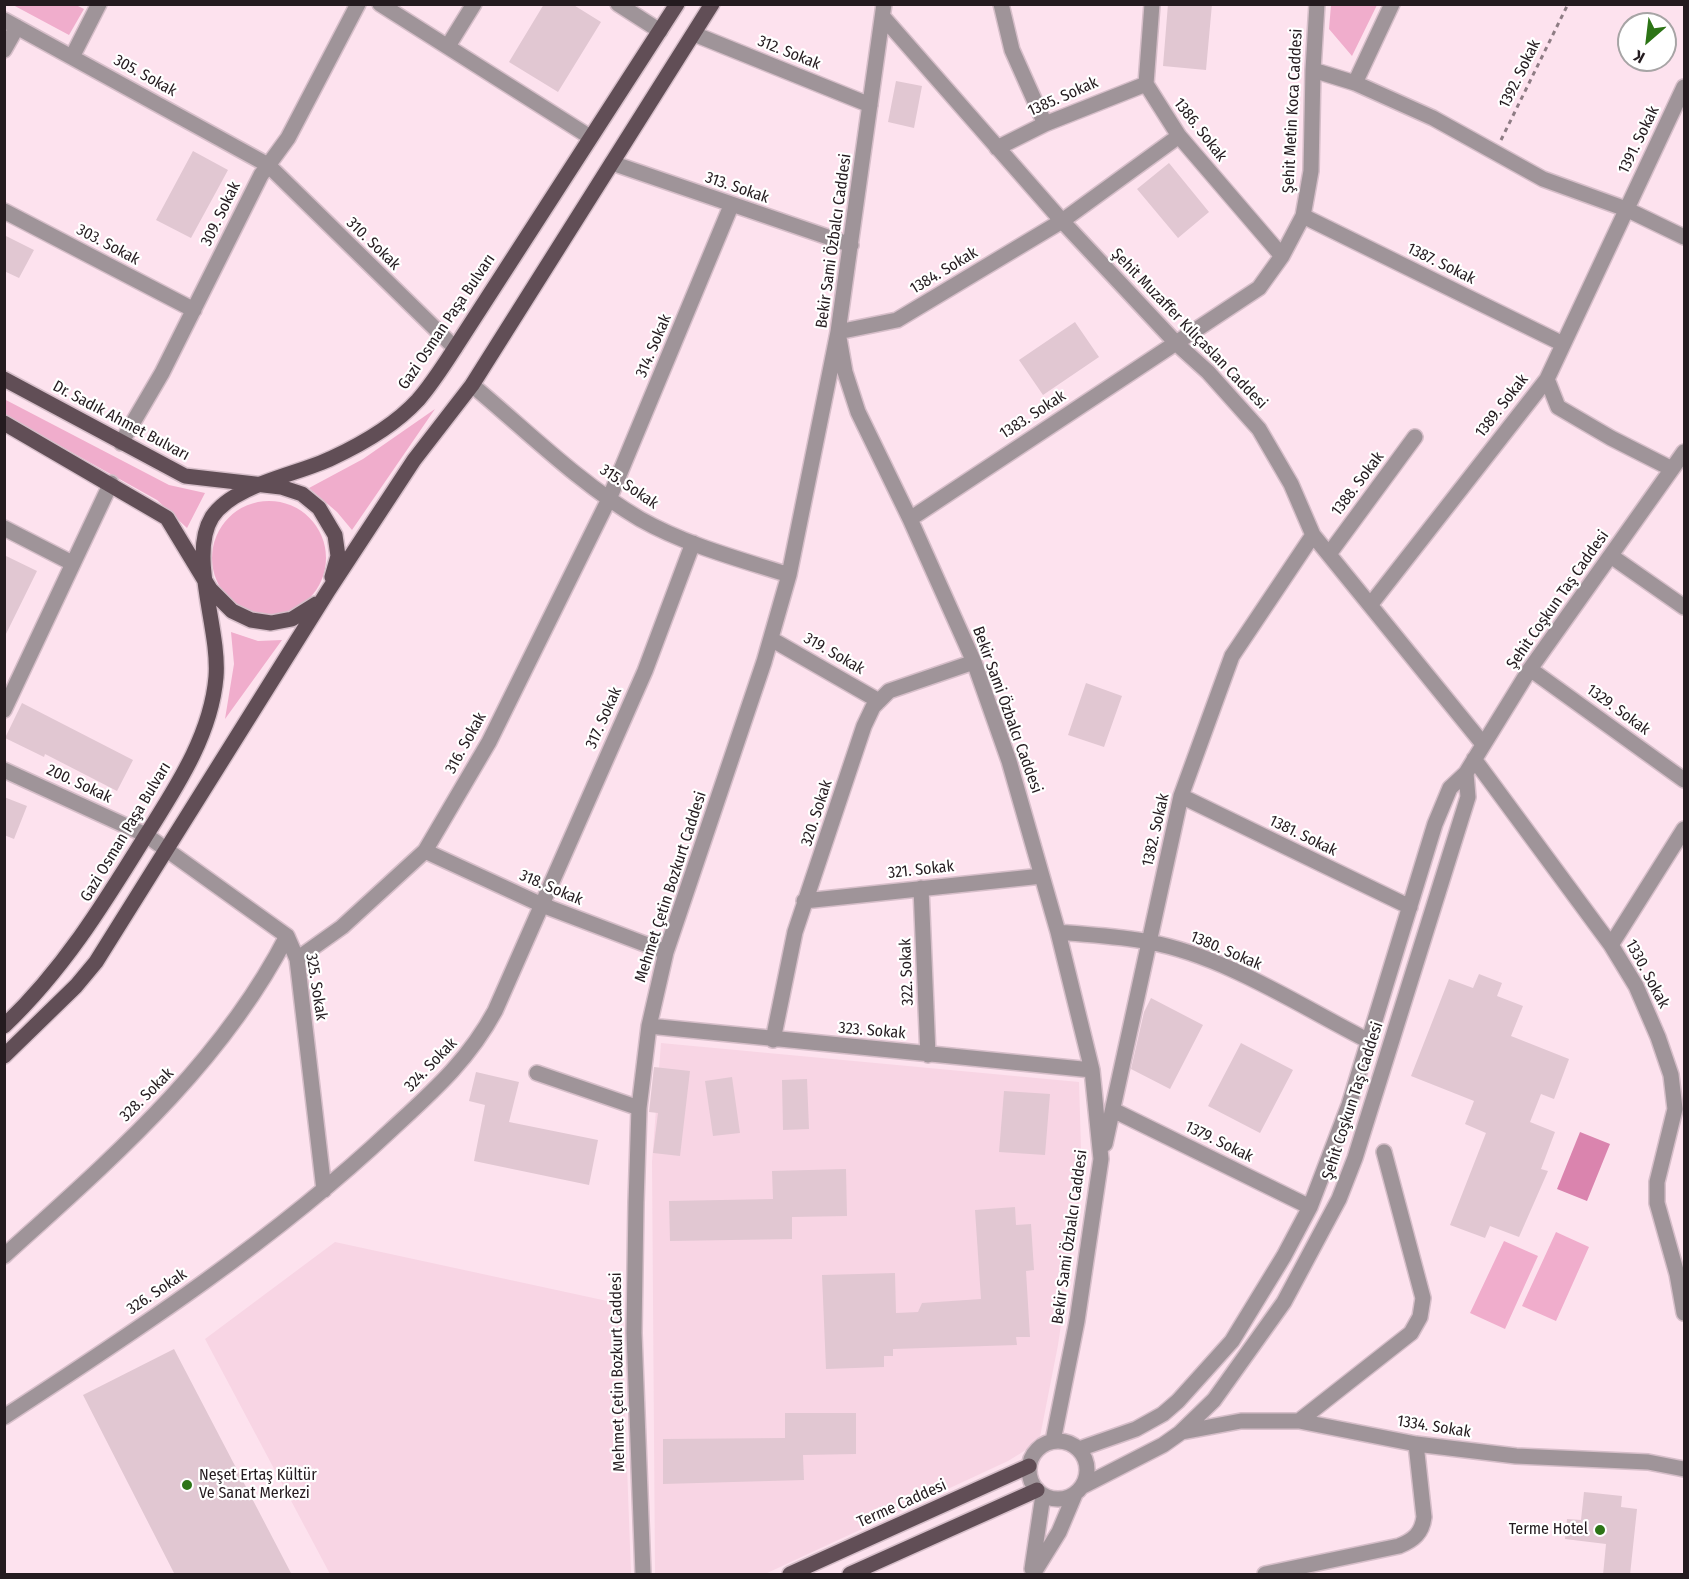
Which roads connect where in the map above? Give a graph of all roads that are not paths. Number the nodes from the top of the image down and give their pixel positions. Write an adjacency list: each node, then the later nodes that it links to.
1 (358, 4): 29 (street, 309. Sokak)
2 (380, 4): 16 (street)
3 (474, 4): 16 (street)
4 (618, 4): 14 (street)
5 (677, 4): 14 (main road, Gazi Osman Paşa Bulvarı)
6 (712, 4): 15 (main road)
7 (1001, 4): 24 (street)
8 (1152, 4): 21 (street)
9 (1317, 4): 19 (street, Şehit Metin Koca Caddesi)
10 (1392, 4): 20 (street)
11 (98, 5): 18 (street)
12 (884, 11): 23 (street, Bekir Sami Özbalcı Caddesi); 27 (street, Şehit Muzaffer Kılıçaslan Caddesi)
13 (11, 23): 17 (street); 18 (street, 305. Sokak)
14 (660, 31): 26 (main road, Gazi Osman Paşa Bulvarı)
15 (694, 34): 23 (street, 312. Sokak); 28 (main road)
16 (448, 46): 26 (street)
17 (4, 50)
18 (72, 57): 29 (street, 305. Sokak)
19 (1312, 70): 20 (street); 33 (street, Şehit Metin Koca Caddesi)
20 (1355, 83): 31 (street)
21 (1146, 84): 24 (street, 1385. Sokak); 25 (street, 1386. Sokak)
22 (1684, 87): 31 (street, 1391. Sokak)
23 (870, 105): 36 (street, Bekir Sami Özbalcı Caddesi)
24 (1045, 124): 27 (street, 1385. Sokak)
25 (1179, 136): 34 (street, 1384. Sokak); 37 (street, 1386. Sokak)
26 (590, 137): 42 (main road, Gazi Osman Paşa Bulvarı)
27 (997, 148): 34 (street, Şehit Muzaffer Kılıçaslan Caddesi)
28 (612, 164): 30 (street, 313. Sokak); 45 (main road)
29 (268, 165): 38 (street, 309. Sokak); 42 (street, 310. Sokak)
30 (731, 206): 36 (street, 313. Sokak); 53 (street, 314. Sokak)
31 (1626, 209): 35 (street); 41 (street, 1389. Sokak)
32 (4, 211): 38 (street, 303. Sokak)
33 (1303, 216): 37 (street, Şehit Metin Koca Caddesi); 41 (street, 1387. Sokak)
34 (1062, 221): 39 (street, 1384. Sokak); 40 (street, Şehit Muzaffer Kılıçaslan Caddesi)
35 (1684, 237)
36 (850, 245): 39 (street, Bekir Sami Özbalcı Caddesi)
37 (1281, 256): 40 (street, Şehit Metin Koca Caddesi)
38 (194, 310): 48 (street, 309. Sokak)
39 (838, 332): 54 (street, Bekir Sami Özbalcı Caddesi); 61 (street, Mehmet Çetin Bozkurt Caddesi)
40 (1177, 344): 54 (street, 1383. Sokak); 56 (street, Şehit Muzaffer Kılıçaslan Caddesi)
41 (1563, 344): 44 (street, 1389. Sokak)
42 (455, 348): 52 (main road, Gazi Osman Paşa Bulvarı)
43 (4, 379): 48 (main road, Dr. Sadık Ahmet Bulvarı)
44 (1547, 379): 50 (street); 64 (street, 1389. Sokak)
45 (472, 385): 53 (street, 315. Sokak); 63 (main road)
46 (4, 423): 51 (main road)
47 (1415, 437): 58 (street, 1388. Sokak)
48 (121, 443): 52 (main road, Dr. Sadık Ahmet Bulvarı)
49 (1684, 452): 50 (street, Şehit Coşkun Taş Caddesi)
50 (1672, 469): 59 (street, Şehit Coşkun Taş Caddesi)
51 (111, 483): 60 (street); 62 (main road)
52 (261, 486): 62 (main road, Gazi Osman Paşa Bulvarı); 63 (main road)
53 (609, 499): 57 (street, 315. Sokak); 80 (street, 316. Sokak)
54 (910, 519): 67 (street, Bekir Sami Özbalcı Caddesi)
55 (4, 528): 60 (street)
56 (1313, 535): 58 (street, Şehit Muzaffer Kılıçaslan Caddesi); 76 (street, 1382. Sokak)
57 (693, 543): 61 (street, 315. Sokak); 84 (street, 317. Sokak)
58 (1329, 554): 64 (street, Şehit Muzaffer Kılıçaslan Caddesi)
59 (1611, 556): 65 (street); 68 (street, Şehit Coşkun Taş Caddesi)
60 (72, 563): 70 (street)
61 (789, 575): 66 (street, Mehmet Çetin Bozkurt Caddesi)
62 (205, 579): 63 (main road); 78 (main road, Gazi Osman Paşa Bulvarı)
63 (328, 591): 79 (main road)
64 (1371, 604): 71 (street, Şehit Muzaffer Kılıçaslan Caddesi)
65 (1684, 607)
66 (771, 639): 69 (street, 319. Sokak); 90 (street, Mehmet Çetin Bozkurt Caddesi)
67 (974, 662): 69 (street, 320. Sokak); 81 (street, Bekir Sami Özbalcı Caddesi)
68 (1530, 669): 71 (street, Şehit Coşkun Taş Caddesi); 75 (street, 1329. Sokak)
69 (879, 701): 83 (street, 320. Sokak)
70 (4, 710)
71 (1483, 744): 72 (street, Şehit Coşkun Taş Caddesi)
72 (1474, 759): 74 (street, Şehit Coşkun Taş Caddesi); 89 (street, 1330. Sokak)
73 (4, 770): 78 (street, 200. Sokak)
74 (1466, 773): 85 (street, Şehit Coşkun Taş Caddesi); 111 (street, Şehit Coşkun Taş Caddesi)
75 (1684, 780)
76 (1181, 796): 85 (street, 1381. Sokak); 88 (street, 1382. Sokak)
77 (1684, 829): 89 (street)
78 (146, 836): 79 (street, 200. Sokak); 92 (main road, Gazi Osman Paşa Bulvarı)
79 (168, 850): 87 (street, 325. Sokak); 97 (main road)
80 (425, 851): 84 (street, 318. Sokak); 91 (street, 316. Sokak)
81 (1042, 876): 82 (street, 321. Sokak); 86 (street, Bekir Sami Özbalcı Caddesi)
82 (921, 888): 83 (street, 321. Sokak); 96 (street, 322. Sokak)
83 (804, 901): 94 (street, 320. Sokak)
84 (542, 905): 90 (street, 318. Sokak); 104 (street, 324. Sokak)
85 (1410, 907): 95 (street, Şehit Coşkun Taş Caddesi)
86 (1058, 932): 88 (street, 1380. Sokak); 98 (street, Bekir Sami Özbalcı Caddesi)
87 (287, 936): 91 (street, 325. Sokak); 106 (street, 328. Sokak)
88 (1149, 942): 95 (street, 1380. Sokak); 101 (street, 1382. Sokak)
89 (1611, 945): 107 (street, 1330. Sokak)
90 (666, 952): 93 (street, Mehmet Çetin Bozkurt Caddesi)
91 (297, 959): 104 (street, 325. Sokak)
92 (4, 1026)
93 (649, 1026): 94 (street, 323. Sokak); 100 (street, Mehmet Çetin Bozkurt Caddesi)
94 (773, 1040): 96 (street, 323. Sokak)
95 (1369, 1041): 105 (street, Şehit Coşkun Taş Caddesi)
96 (928, 1055): 98 (street, 323. Sokak)
97 (4, 1056)
98 (1092, 1070): 103 (street, Bekir Sami Özbalcı Caddesi)
99 (537, 1073): 100 (street)
100 (639, 1108): 119 (street, Mehmet Çetin Bozkurt Caddesi)
101 (1113, 1110): 103 (street, 1382. Sokak); 105 (street, 1379. Sokak)
102 (1384, 1152): 110 (street)
103 (1101, 1159): 112 (street, Bekir Sami Özbalcı Caddesi)
104 (324, 1190): 109 (street, 326. Sokak)
105 (1310, 1207): 114 (street, Şehit Coşkun Taş Caddesi)
106 (4, 1256)
107 (1681, 1270): 108 (street, 1330. Sokak)
108 (1684, 1313)
109 (4, 1417)
110 (1299, 1421): 111 (street, 1334. Sokak); 113 (street, 1334. Sokak)
111 (1180, 1433): 117 (street, Şehit Coşkun Taş Caddesi)
112 (1053, 1441): 114 (street); 115 (street)
113 (1416, 1444): 116 (street, 1334. Sokak); 123 (street)
114 (1079, 1449): 117 (street)
115 (1029, 1466): 118 (street); 120 (main road, Terme Caddesi)
116 (1684, 1469)
117 (1079, 1490): 118 (street); 122 (street)
118 (1040, 1492): 121 (main road); 122 (street)
119 (643, 1575)
120 (790, 1575)
121 (850, 1575)
122 (1032, 1575)
123 (1265, 1575)

